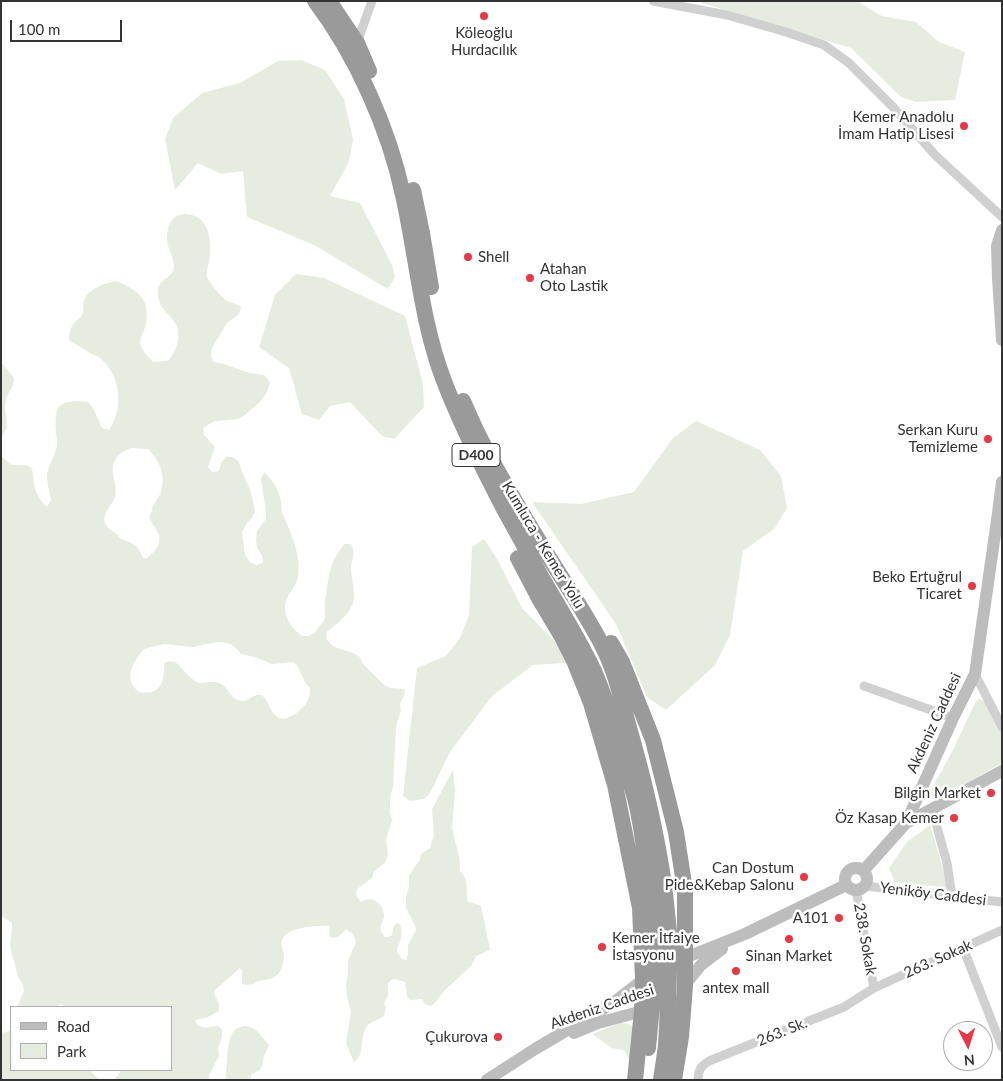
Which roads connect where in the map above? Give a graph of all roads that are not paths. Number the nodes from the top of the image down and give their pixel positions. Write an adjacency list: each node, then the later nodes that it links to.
1 (315, 1): 10 (highway, Kumluca - Kemer Yolu / D400)
2 (329, 1): 5 (highway, Kumluca - Kemer Yolu / D400)
3 (372, 1): 5 (street)
4 (653, 1): 6 (street)
5 (358, 43): 12 (highway, Kumluca - Kemer Yolu / D400)
6 (1002, 217)
7 (1002, 230): 8 (street)
8 (1002, 335): 9 (street)
9 (1002, 340)
10 (482, 468): 28 (highway, Kumluca - Kemer Yolu / D400); 36 (highway, Kumluca - Kemer Yolu / D400, bridge)
11 (1002, 482): 13 (street, Akdeniz Caddesi)
12 (517, 503): 27 (highway); 37 (highway, Kumluca - Kemer Yolu / D400, bridge)
13 (975, 674): 15 (street, Akdeniz Caddesi); 16 (street)
14 (864, 686): 15 (street)
15 (953, 718): 19 (street, Akdeniz Caddesi)
16 (1002, 726)
17 (1002, 771): 18 (street)
18 (932, 809): 19 (street); 22 (street)
19 (906, 823): 20 (street, Akdeniz Caddesi)
20 (864, 870): 21 (street); 21 (street)
21 (856, 887): 22 (street, Yeniköy Caddesi); 25 (street, Akdeniz Caddesi); 30 (street, 238. Sokak)
22 (952, 896): 23 (street, Yeniköy Caddesi)
23 (1002, 902)
24 (1001, 933): 26 (street, 263. Sokak)
25 (746, 934): 27 (street, Akdeniz Caddesi); 29 (street, Akdeniz Caddesi)
26 (963, 948): 30 (street, 263. Sokak); 32 (street)
27 (686, 958): 28 (street, Akdeniz Caddesi); 29 (highway)
28 (643, 978): 31 (highway, Kumluca - Kemer Yolu / D400); 33 (street, Akdeniz Caddesi)
29 (684, 986): 31 (street, Akdeniz Caddesi); 38 (highway)
30 (874, 988): 39 (street, 263. Sk.)
31 (642, 1011): 33 (street, Akdeniz Caddesi); 35 (highway, Kumluca - Kemer Yolu / D400)
32 (1002, 1047)
33 (535, 1049): 34 (street, Akdeniz Caddesi)
34 (487, 1080)
35 (635, 1080)
36 (644, 1080)
37 (661, 1080)
38 (674, 1080)
39 (698, 1080)

